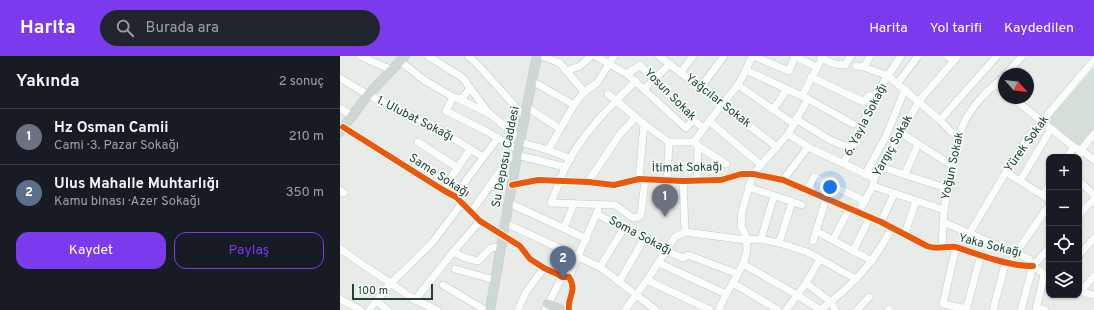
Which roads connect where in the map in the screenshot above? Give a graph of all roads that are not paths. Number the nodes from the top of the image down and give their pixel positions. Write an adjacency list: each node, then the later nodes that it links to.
1 (360, 56): 32 (street)
2 (428, 56): 47 (street)
3 (468, 56): 68 (street)
4 (537, 56): 41 (main road, Su Deposu Caddesi)
5 (542, 56): 34 (street)
6 (591, 56): 34 (street)
7 (595, 56): 26 (street, Yosun Sokak)
8 (614, 56): 26 (street)
9 (660, 56): 27 (street, Yağcılar Sokak)
10 (693, 56): 35 (street)
11 (724, 56): 46 (street)
12 (752, 56): 23 (street); 33 (street)
13 (795, 56): 23 (street); 29 (street)
14 (851, 56): 21 (street)
15 (870, 56): 30 (street)
16 (901, 56): 37 (street, 6. Yayla Sokağı)
17 (918, 56): 43 (street)
18 (947, 56): 24 (street)
19 (997, 56): 71 (street)
20 (1022, 56): 31 (street)
21 (822, 57): 29 (street)
22 (402, 58): 32 (main road); 55 (street)
23 (770, 59)
24 (956, 59): 59 (street, Yargıç Sokak)
25 (1094, 60): 74 (street, Yürek Sokak)
26 (610, 64): 36 (street, Yosun Sokak); 51 (street)
27 (670, 64): 35 (street, Yağcılar Sokak); 40 (street)
28 (856, 66): 30 (street)
29 (817, 67): 38 (street)
30 (864, 67): 37 (street)
31 (1011, 68)
32 (392, 70): 53 (main road)
33 (746, 70): 44 (street); 49 (street)
34 (566, 71): 51 (street)
35 (681, 72): 46 (street, Yağcılar Sokak)
36 (627, 74): 40 (street, Yosun Sokak); 42 (street)
37 (888, 76): 43 (street); 54 (street, 6. Yayla Sokağı)
38 (811, 77): 54 (street); 56 (street)
39 (340, 78): 53 (street, 1. Ulubat Sokağı)
40 (654, 79): 48 (street); 70 (street, Yosun Sokak)
41 (532, 81): 62 (street); 64 (main road, Su Deposu Caddesi)
42 (636, 81): 48 (street); 58 (street)
43 (898, 84): 50 (street)
44 (738, 85): 60 (street); 65 (street)
45 (997, 85): 84 (street, Yoğun Sokak)
46 (701, 87): 60 (street, Yağcılar Sokak)
47 (470, 88): 57 (street); 66 (street)
48 (644, 89): 70 (street)
49 (787, 89): 56 (street); 65 (street)
50 (905, 89): 59 (street); 113 (street)
51 (584, 92): 62 (street)
52 (608, 94): 58 (street)
53 (368, 95): 67 (main road); 94 (street, 1. Ulubat Sokağı)
54 (875, 95): 96 (street, 6. Yayla Sokağı)
55 (453, 97): 57 (street); 85 (street)
56 (805, 98): 73 (street); 76 (street)
57 (461, 100): 66 (street)
58 (616, 101): 69 (street); 101 (street)
59 (918, 101): 71 (street); 81 (street, Yargıç Sokak)
60 (722, 104): 72 (street); 92 (street, Yağcılar Sokak)
61 (1020, 104): 74 (street)
62 (574, 105): 78 (street)
63 (340, 108): 67 (street)
64 (527, 108): 68 (main road, Su Deposu Caddesi); 78 (street)
65 (773, 110): 73 (street)
66 (490, 114): 90 (street)
67 (352, 116): 80 (main road)
68 (525, 117): 90 (main road, Su Deposu Caddesi)
69 (636, 117): 75 (street); 121 (street)
70 (693, 120): 77 (street, Yosun Sokak)
71 (940, 120): 84 (street)
72 (709, 121): 77 (street); 105 (street)
73 (795, 122): 82 (street); 96 (street)
74 (1042, 122): 79 (street); 110 (street, Yürek Sokak)
75 (644, 124): 87 (street); 114 (street)
76 (853, 124)
77 (704, 128): 88 (street)
78 (560, 129): 95 (street)
79 (1051, 129): 93 (street); 117 (street)
80 (342, 130): 127 (street, Same Sokağı)
81 (901, 133): 89 (street); 106 (street, Yargıç Sokak)
82 (788, 134): 91 (street); 92 (street)
83 (1094, 134): 97 (street)
84 (959, 136): 107 (street, Yoğun Sokak)
85 (498, 138): 90 (street); 100 (street)
86 (418, 142): 109 (street)
87 (670, 142): 88 (street); 115 (street)
88 (696, 144): 104 (street); 119 (street)
89 (918, 144): 107 (street); 112 (street)
90 (519, 146): 95 (street); 108 (street); 124 (main road, Su Deposu Caddesi); 147 (street)
91 (808, 146): 103 (street); 116 (street)
92 (777, 147): 105 (street)
93 (1074, 147): 97 (street); 98 (street)
94 (470, 149): 100 (street, 1. Ulubat Sokağı); 109 (street)
95 (548, 150): 101 (street)
96 (852, 150): 103 (street, 6. Yayla Sokağı)
97 (1081, 150): 99 (street); 102 (street)
98 (1069, 154)
99 (1079, 154)
100 (483, 157): 132 (street)
101 (570, 159): 108 (street)
102 (1094, 160)
103 (843, 163): 113 (street)
104 (726, 164)
105 (761, 165): 111 (street)
106 (881, 166): 112 (street); 122 (street, Yargıç Sokak)
107 (953, 166): 126 (street, Yoğun Sokak)
108 (565, 167): 120 (street)
109 (458, 168): 127 (street)
110 (1006, 172): 117 (street); 162 (street, Yürek Sokak)
111 (753, 174): 116 (street, İtimat Sokağı); 119 (street, İtimat Sokağı); 125 (street)
112 (905, 174): 126 (street)
113 (865, 175): 122 (street)
114 (642, 179): 115 (street, İtimat Sokağı); 121 (street, İtimat Sokağı); 142 (street)
115 (667, 180): 118 (street, İtimat Sokağı)
116 (783, 180): 128 (street, İtimat Sokağı)
117 (1020, 180): 133 (street)
118 (683, 181): 119 (street, İtimat Sokağı); 160 (street)
119 (697, 181)
120 (560, 182): 121 (street, İtimat Sokağı); 124 (street, İtimat Sokağı); 141 (street)
121 (588, 182)
122 (873, 182): 129 (street); 136 (street, Yargıç Sokak)
123 (1082, 184): 130 (street)
124 (512, 185): 140 (main road, Su Deposu Caddesi)
125 (748, 187): 131 (street); 168 (street)
126 (949, 189): 146 (street, Yoğun Sokak)
127 (443, 190): 132 (street, Same Sokağı)
128 (807, 190): 134 (street, İtimat Sokağı); 136 (street)
129 (894, 194): 138 (street); 153 (street)
130 (1094, 194)
131 (774, 196): 137 (street); 167 (street)
132 (456, 197): 139 (street, Same Sokağı)
133 (1046, 197)
134 (826, 199): 144 (street, İtimat Sokağı); 159 (street)
135 (1094, 199): 148 (street)
136 (865, 201): 149 (street, Yargıç Sokak)
137 (792, 202): 143 (street); 171 (street)
138 (916, 202): 146 (street); 161 (street)
139 (462, 203): 147 (street, Same Sokağı); 203 (street)
140 (509, 203): 155 (main road, Su Deposu Caddesi); 156 (street)
141 (574, 204): 142 (street); 156 (street)
142 (600, 204): 150 (street)
143 (802, 205)
144 (849, 208): 149 (street, İtimat Sokağı); 169 (street)
145 (1046, 209): 181 (street)
146 (944, 210): 154 (street, Yoğun Sokak)
147 (472, 211): 152 (street, Same Sokağı)
148 (1082, 212)
149 (858, 213): 151 (street, İtimat Sokağı)
150 (597, 214): 157 (street, Soma Sokağı); 165 (street)
151 (870, 218): 153 (street, İtimat Sokağı); 177 (street)
152 (480, 221): 163 (street, Same Sokağı); 179 (street)
153 (881, 222): 158 (street, İtimat Sokağı)
154 (943, 222): 162 (street); 174 (street, Yoğun Sokak)
155 (506, 223): 163 (main road, Su Deposu Caddesi); 183 (street)
156 (564, 228): 165 (street)
157 (624, 228): 166 (street, Soma Sokağı); 191 (street)
158 (892, 228): 161 (street, İtimat Sokağı); 185 (street)
159 (816, 231): 169 (street); 170 (street)
160 (685, 232): 168 (street); 176 (street)
161 (905, 233): 174 (street, İtimat Sokağı)
162 (969, 234): 181 (street)
163 (503, 236): 172 (main road, Su Deposu Caddesi); 190 (street, Same Sokağı)
164 (1094, 238): 180 (street)
165 (587, 239): 183 (street)
166 (644, 239): 176 (street, Soma Sokağı); 201 (street)
167 (762, 239): 168 (street); 171 (street)
168 (746, 240): 188 (street)
169 (833, 240): 177 (street)
170 (813, 241)
171 (779, 243): 184 (street)
172 (501, 246): 179 (street); 198 (main road, Su Deposu Caddesi)
173 (956, 247): 174 (street, Yaka Sokağı); 182 (street, Yaka Sokağı); 240 (street)
174 (942, 248)
175 (340, 249): 203 (street)
176 (666, 251): 187 (street); 193 (street, Soma Sokağı)
177 (853, 251): 185 (street)
178 (1046, 251): 189 (street)
179 (453, 252): 214 (street)
180 (1082, 252)
181 (1016, 253): 189 (street)
182 (981, 255): 186 (street, Yaka Sokağı); 240 (street)
183 (579, 257): 191 (street); 196 (street)
184 (820, 259): 200 (street); 202 (street)
185 (872, 261): 200 (street)
186 (1006, 261): 189 (street, Yaka Sokağı); 241 (street)
187 (658, 263): 199 (street); 209 (street)
188 (743, 264): 193 (street); 210 (street)
189 (1033, 266): 194 (street); 242 (street)
190 (544, 268): 196 (street, Same Sokağı); 228 (street)
191 (600, 268): 201 (street)
192 (455, 269): 198 (street)
193 (738, 274): 204 (street)
194 (1046, 275)
195 (1094, 276): 206 (street)
196 (566, 277): 217 (street); 230 (street)
197 (1046, 279): 221 (street)
198 (495, 280): 227 (main road, Su Deposu Caddesi)
199 (647, 280): 208 (street); 233 (street)
200 (856, 280): 216 (street)
201 (619, 282): 208 (street)
202 (806, 283): 210 (street); 216 (street)
203 (390, 284): 214 (street); 215 (street)
204 (733, 284): 209 (street); 235 (street)
205 (443, 285): 226 (street)
206 (1082, 289)
207 (1082, 292): 211 (street)
208 (636, 294): 218 (street); 231 (street)
209 (726, 294): 234 (street)
210 (797, 295): 236 (street); 237 (street)
211 (1094, 295)
212 (870, 297): 239 (street)
213 (340, 299): 219 (street)
214 (415, 300): 220 (street)
215 (376, 301): 223 (street); 224 (street)
216 (831, 302): 237 (street); 238 (street)
217 (546, 307): 229 (main road)
218 (647, 307): 232 (street)
219 (353, 308): 222 (street)
220 (427, 308): 225 (street)
221 (1036, 309): 243 (street)
222 (361, 310)
223 (369, 310)
224 (388, 310)
225 (437, 310)
226 (485, 310)
227 (490, 310)
228 (518, 310)
229 (561, 310)
230 (568, 310)
231 (625, 310)
232 (656, 310)
233 (710, 310)
234 (719, 310)
235 (778, 310)
236 (786, 310)
237 (820, 310)
238 (835, 310)
239 (857, 310)
240 (966, 310)
241 (993, 310)
242 (1021, 310)
243 (1045, 310)

